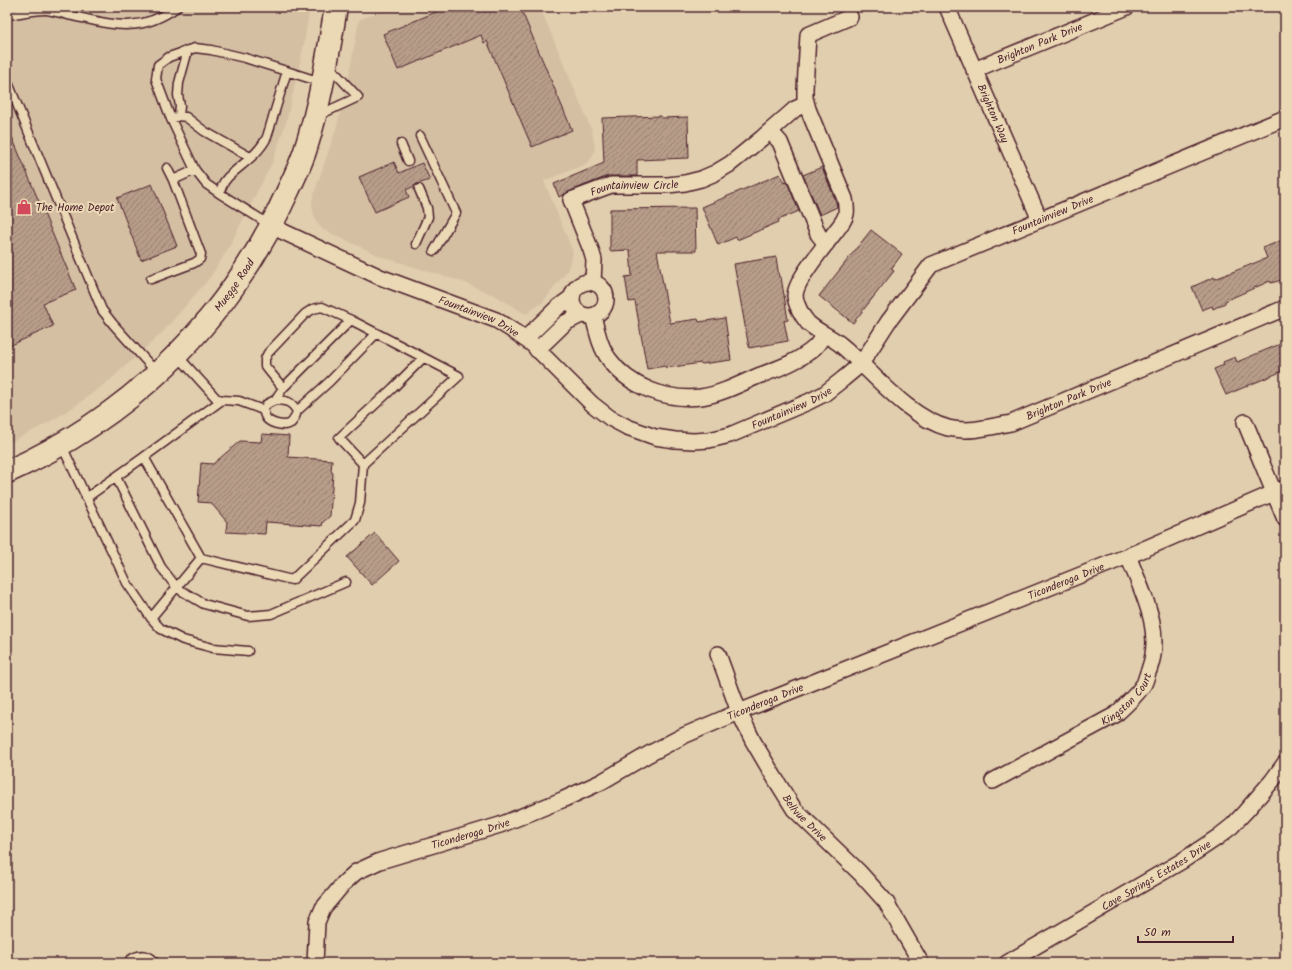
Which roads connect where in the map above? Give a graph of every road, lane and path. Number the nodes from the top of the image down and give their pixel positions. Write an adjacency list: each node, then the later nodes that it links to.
1 (177, 7): 5 (lane)
2 (336, 7): 10 (main road, Muegge Road)
3 (947, 7): 8 (street, Brighton Way)
4 (1127, 7): 8 (street, Brighton Park Drive)
5 (7, 15)
6 (850, 17): 12 (street)
7 (188, 50): 9 (lane); 14 (lane); 14 (lane)
8 (974, 70): 26 (street, Brighton Way)
9 (287, 71): 10 (lane); 19 (lane)
10 (325, 73): 13 (main road, Muegge Road); 13 (lane)
11 (7, 80): 44 (lane)
12 (806, 104): 16 (street, Fountainview Circle); 29 (street)
13 (315, 117): 27 (main road, Muegge Road)
14 (175, 118): 19 (lane); 22 (lane)
15 (1285, 118): 26 (street, Fountainview Drive)
16 (770, 131): 29 (street); 32 (street, Fountainview Circle)
17 (420, 136): 30 (lane)
18 (401, 144): 20 (lane)
19 (250, 157): 25 (lane)
20 (408, 160)
21 (167, 168): 23 (lane)
22 (196, 170): 23 (lane); 25 (lane)
23 (172, 180): 31 (lane)
24 (419, 190): 28 (lane)
25 (219, 193): 27 (lane)
26 (1040, 220): 43 (street, Fountainview Drive)
27 (271, 226): 39 (street, Fountainview Drive); 41 (main road, Muegge Road)
28 (416, 244)
29 (826, 244): 38 (street)
30 (434, 251)
31 (151, 279)
32 (593, 283): 33 (street); 35 (street)
33 (572, 297): 35 (street); 39 (street)
34 (1285, 308): 43 (street, Brighton Park Drive)
35 (587, 315): 38 (street); 40 (street)
36 (351, 320): 37 (lane); 45 (lane); 45 (lane)
37 (377, 333): 42 (lane); 49 (lane)
38 (824, 335): 43 (street)
39 (525, 339): 40 (street, Fountainview Drive)
40 (537, 350): 43 (street, Fountainview Drive)
41 (176, 355): 44 (main road, Muegge Road); 46 (lane)
42 (423, 358): 53 (lane); 53 (lane)
43 (861, 364)
44 (157, 374): 51 (main road, Muegge Road)
45 (283, 388): 47 (lane)
46 (222, 400): 48 (lane); 52 (lane)
47 (275, 400): 48 (lane); 49 (lane)
48 (263, 410): 49 (lane)
49 (297, 411)
50 (1245, 422): 56 (street)
51 (61, 445): 54 (main road, Muegge Road); 57 (lane)
52 (144, 457): 55 (lane); 60 (lane)
53 (363, 464): 60 (lane)
54 (7, 472)
55 (116, 477): 57 (lane); 62 (lane)
56 (1280, 490): 58 (street); 59 (street, Ticonderoga Drive)
57 (86, 498): 63 (lane)
58 (1285, 519)
59 (1128, 556): 66 (street, Ticonderoga Drive); 68 (street, Kingston Court)
60 (201, 558): 62 (lane)
61 (346, 582): 62 (lane)
62 (177, 588): 63 (lane)
63 (151, 618): 64 (lane)
64 (248, 651)
65 (718, 654): 66 (street, Bellvue Drive)
66 (739, 712): 71 (street, Ticonderoga Drive); 72 (street, Bellvue Drive)
67 (1285, 764): 73 (street, Cave Springs Estates Drive)
68 (993, 781)
69 (132, 963): 70 (street)
70 (151, 963)
71 (315, 963)
72 (921, 963)
73 (1007, 963)

